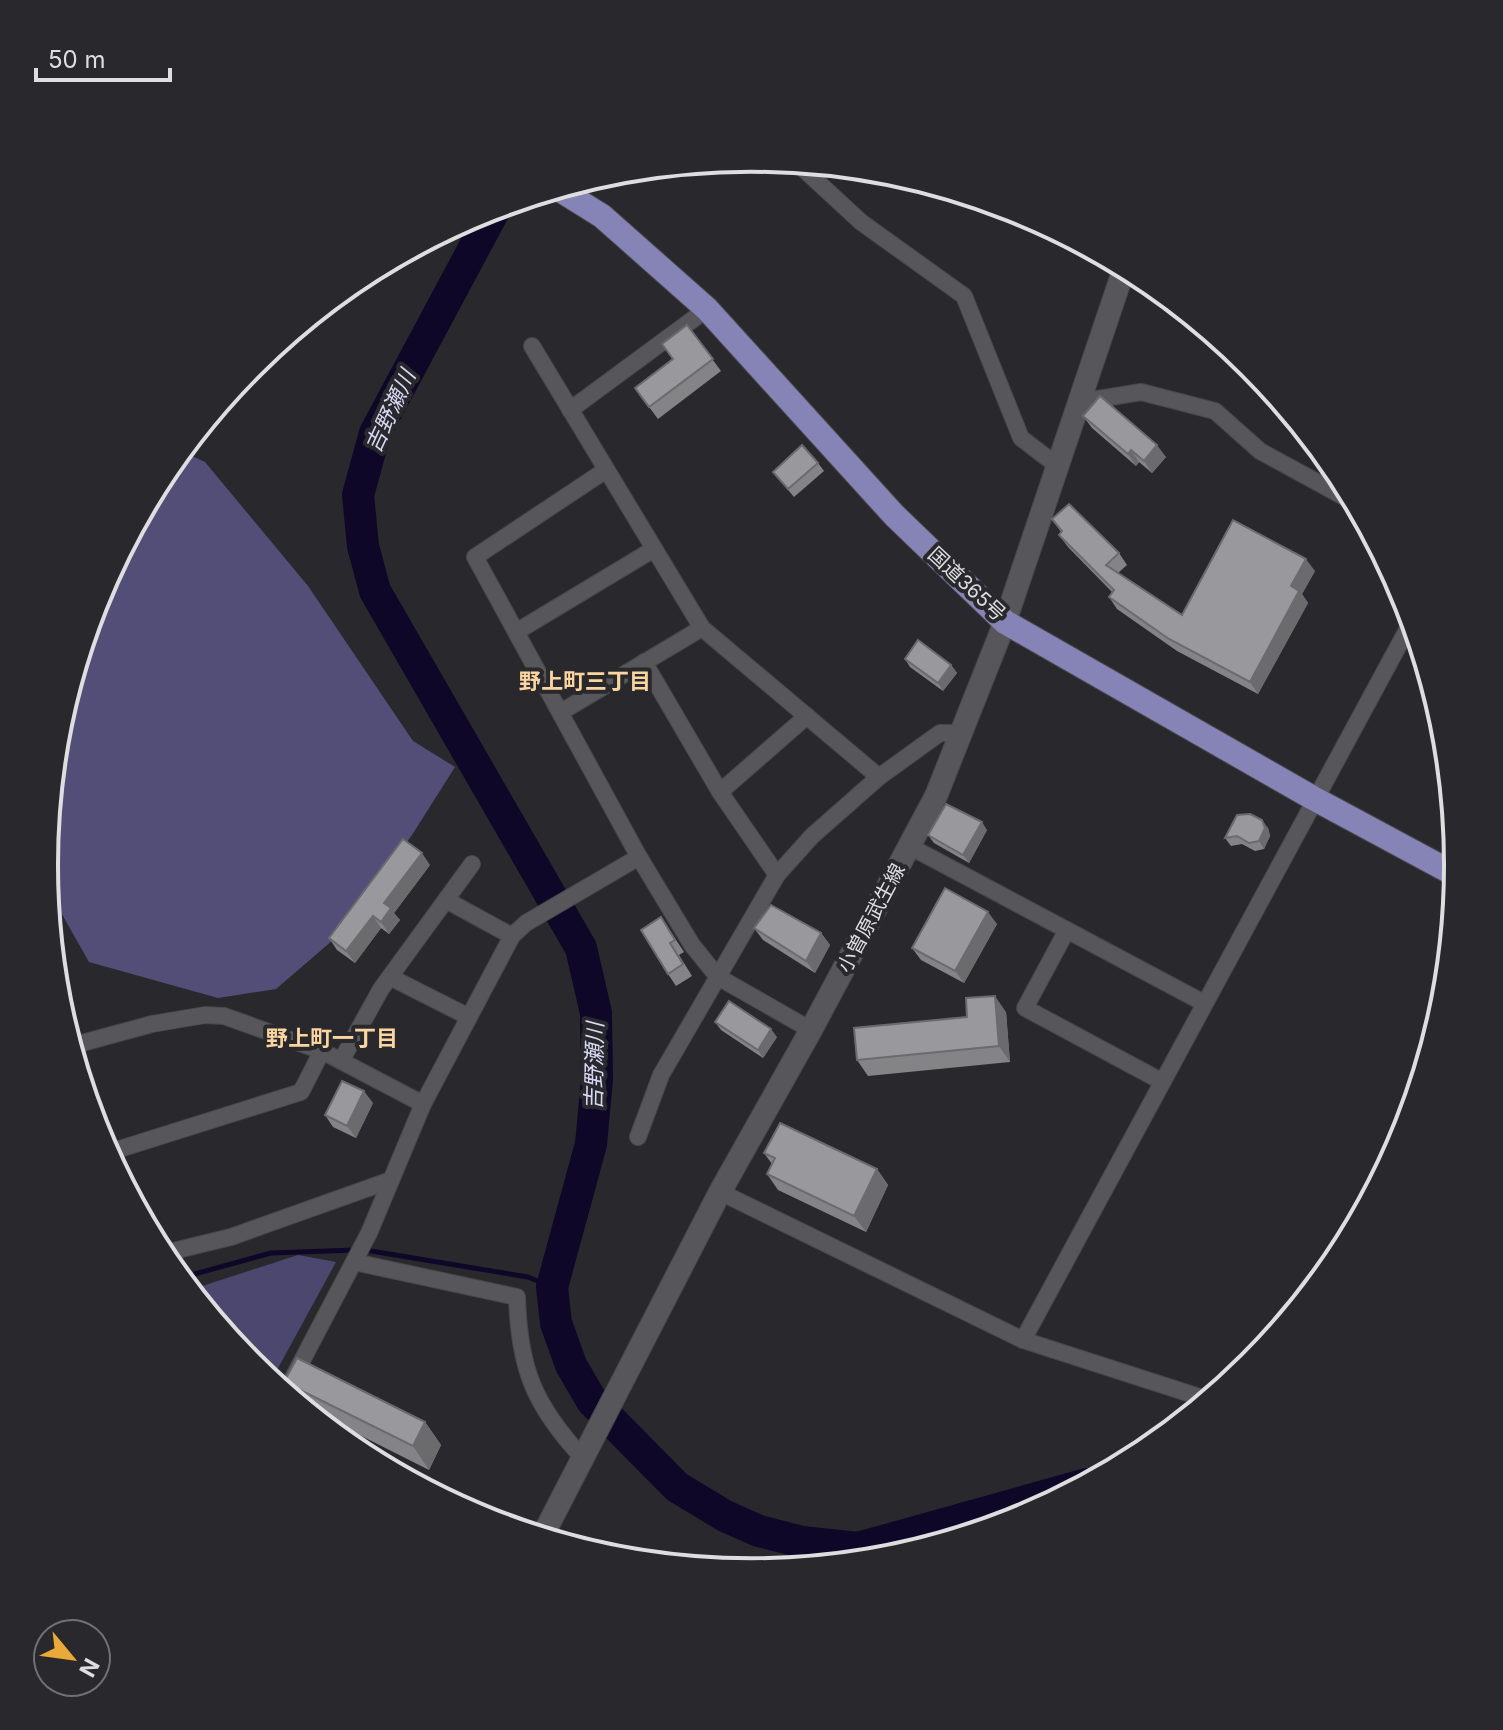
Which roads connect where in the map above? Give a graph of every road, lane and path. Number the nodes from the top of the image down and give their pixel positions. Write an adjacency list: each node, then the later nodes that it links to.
1 (809, 174): 8 (street)
2 (569, 196): 4 (highway, 国道365号)
3 (1121, 278): 6 (main road, 小曽原武生線)
4 (707, 309): 7 (street); 12 (highway, 国道365号)
5 (532, 346): 7 (street)
6 (1080, 402): 8 (main road, 小曽原武生線); 10 (street)
7 (570, 410): 9 (street)
8 (1059, 467): 12 (main road, 小曽原武生線)
9 (606, 470): 11 (street); 14 (street)
10 (1336, 492)
11 (654, 549): 13 (street); 14 (street)
12 (1005, 622): 19 (main road, 小曽原武生線); 22 (highway, 国道365号)
13 (702, 628): 16 (street); 18 (street)
14 (516, 632): 17 (street)
15 (1405, 634): 22 (street)
16 (644, 662): 17 (street); 21 (street)
17 (561, 712): 24 (street)
18 (807, 716): 20 (street); 21 (street)
19 (961, 733): 20 (street); 23 (main road, 小曽原武生線)
20 (879, 777): 27 (street)
21 (720, 792): 27 (street)
22 (1313, 798): 26 (highway, 国道365号); 33 (street)
23 (909, 846): 29 (street); 35 (main road, 小曽原武生線)
24 (639, 857): 30 (street); 32 (street)
25 (472, 864): 28 (street)
26 (1445, 869)
27 (777, 875): 32 (street)
28 (446, 900): 30 (street); 31 (street)
29 (1067, 930): 33 (street); 39 (street)
30 (512, 936): 34 (street)
31 (390, 977): 34 (street); 38 (street)
32 (718, 977): 35 (street); 41 (street)
33 (1202, 1002): 39 (street)
34 (469, 1017): 40 (street)
35 (811, 1030): 44 (main road, 小曽原武生線)
36 (82, 1043): 37 (street)
37 (322, 1051): 38 (street); 42 (street)
38 (341, 1061): 40 (street)
39 (1161, 1081): 47 (street)
40 (423, 1104): 43 (street)
41 (638, 1137)
42 (120, 1149)
43 (391, 1180): 45 (street); 46 (street)
44 (720, 1192): 47 (street); 50 (main road, 小曽原武生線)
45 (175, 1251)
46 (354, 1262): 48 (street); 50 (street)
47 (1023, 1340): 49 (street)
48 (290, 1383)
49 (1197, 1396)
50 (585, 1452): 51 (main road, 小曽原武生線)
51 (547, 1527)

